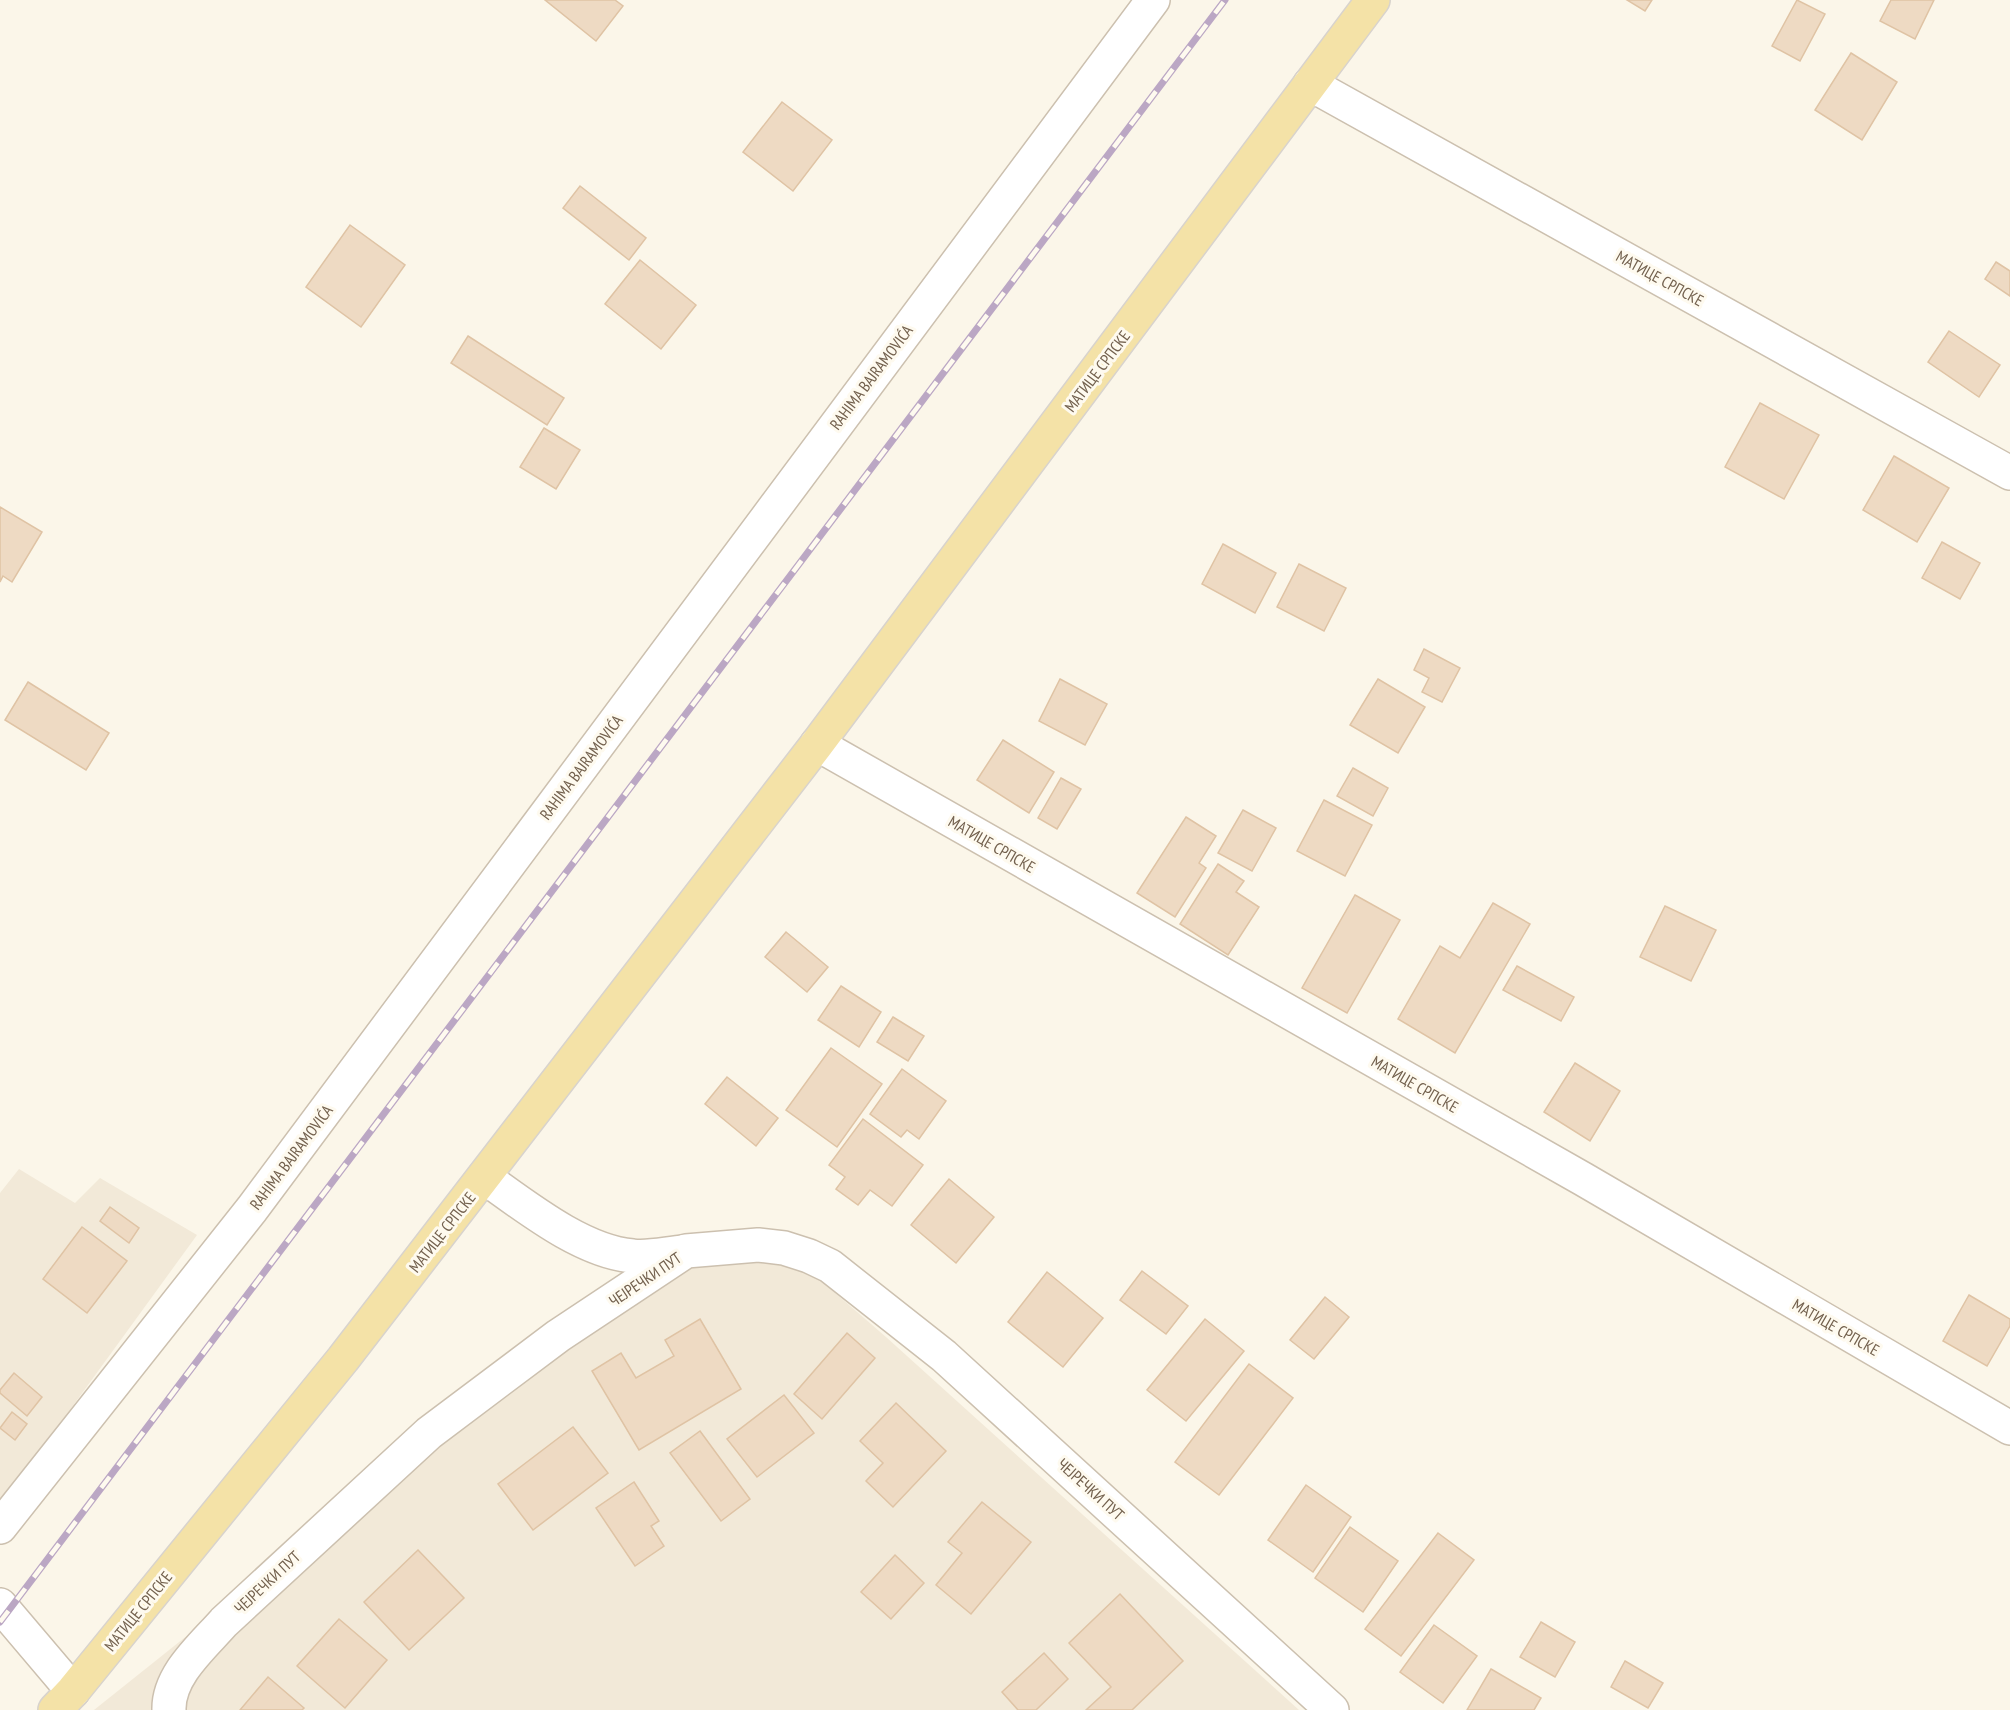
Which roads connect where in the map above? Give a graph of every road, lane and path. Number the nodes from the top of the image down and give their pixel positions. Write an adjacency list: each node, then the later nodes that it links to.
1 (1153, 0): 9 (street, RAHIMA BAJRAMOVIĆA)
2 (1373, 0): 3 (main road, МАТИЦЕ СРПСКЕ)
3 (1311, 84): 4 (street, МАТИЦЕ СРПСКЕ); 5 (main road, МАТИЦЕ СРПСКЕ)
4 (2010, 473)
5 (817, 744): 6 (main road, МАТИЦЕ СРПСКЕ); 8 (street, МАТИЦЕ СРПСКЕ)
6 (484, 1177): 7 (street); 11 (main road, МАТИЦЕ СРПСКЕ)
7 (686, 1251): 12 (street, ЧЕЈРЕЧКИ ПУТ); 13 (street, ЧЕЈРЕЧКИ ПУТ)
8 (2010, 1428)
9 (0, 1527)
10 (0, 1605): 11 (street)
11 (64, 1700)
12 (169, 1710)
13 (1332, 1710)

